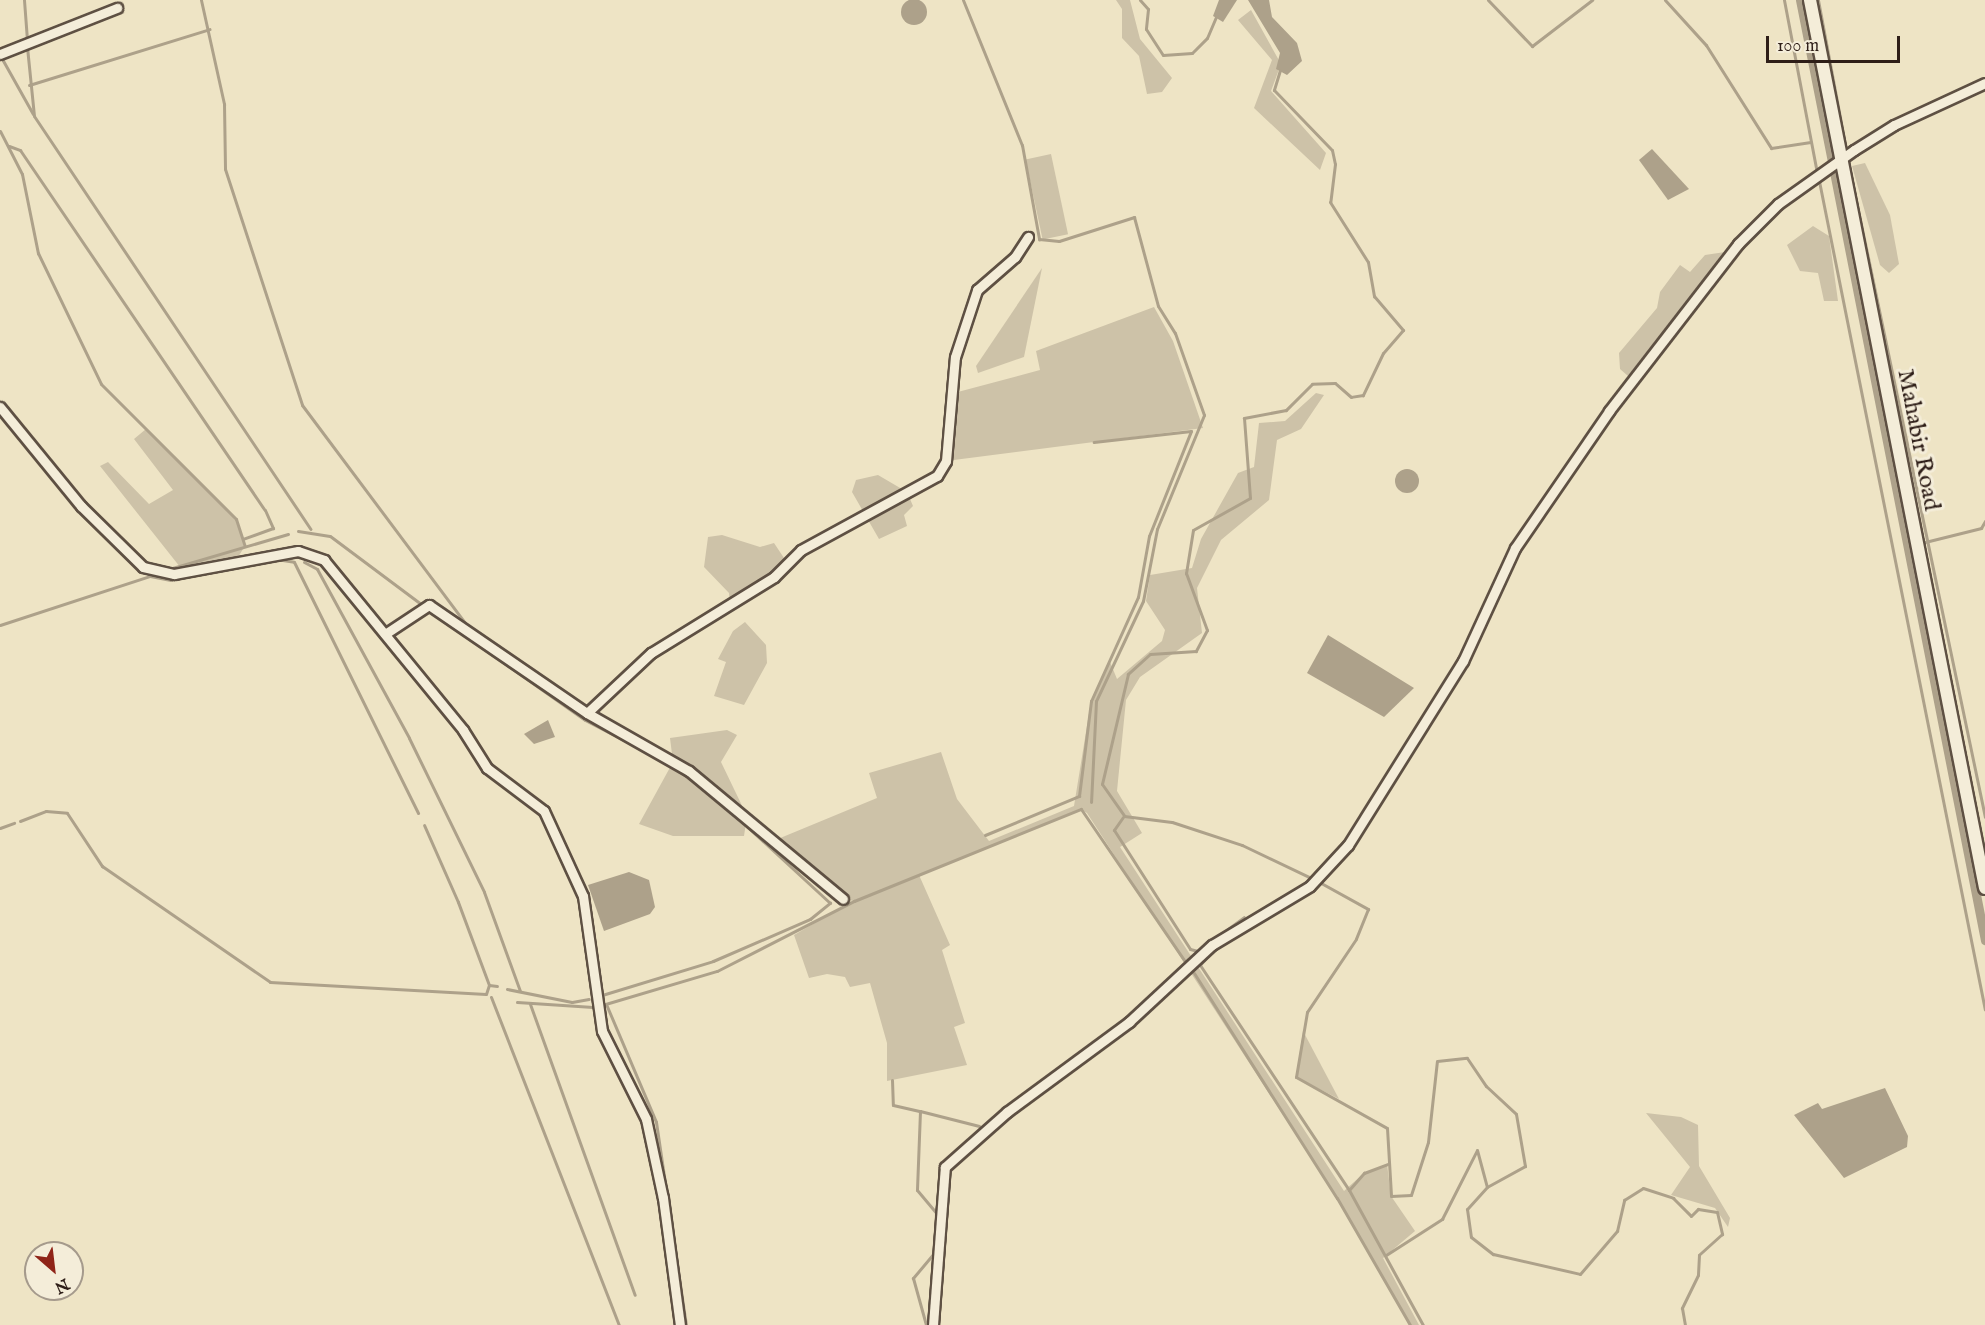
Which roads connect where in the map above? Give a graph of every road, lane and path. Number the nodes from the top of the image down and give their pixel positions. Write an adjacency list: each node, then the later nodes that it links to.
1 (1810, 0): 5 (street, Mahabir Road)
2 (117, 8): 3 (street)
3 (0, 54)
4 (1985, 83): 5 (street)
5 (1841, 163): 10 (street, Mahabir Road); 13 (street)
6 (1028, 237): 9 (street)
7 (0, 407): 8 (street)
8 (385, 634): 9 (street); 12 (street)
9 (587, 713): 11 (street)
10 (1985, 888)
11 (843, 899)
12 (680, 1325)
13 (933, 1325)

